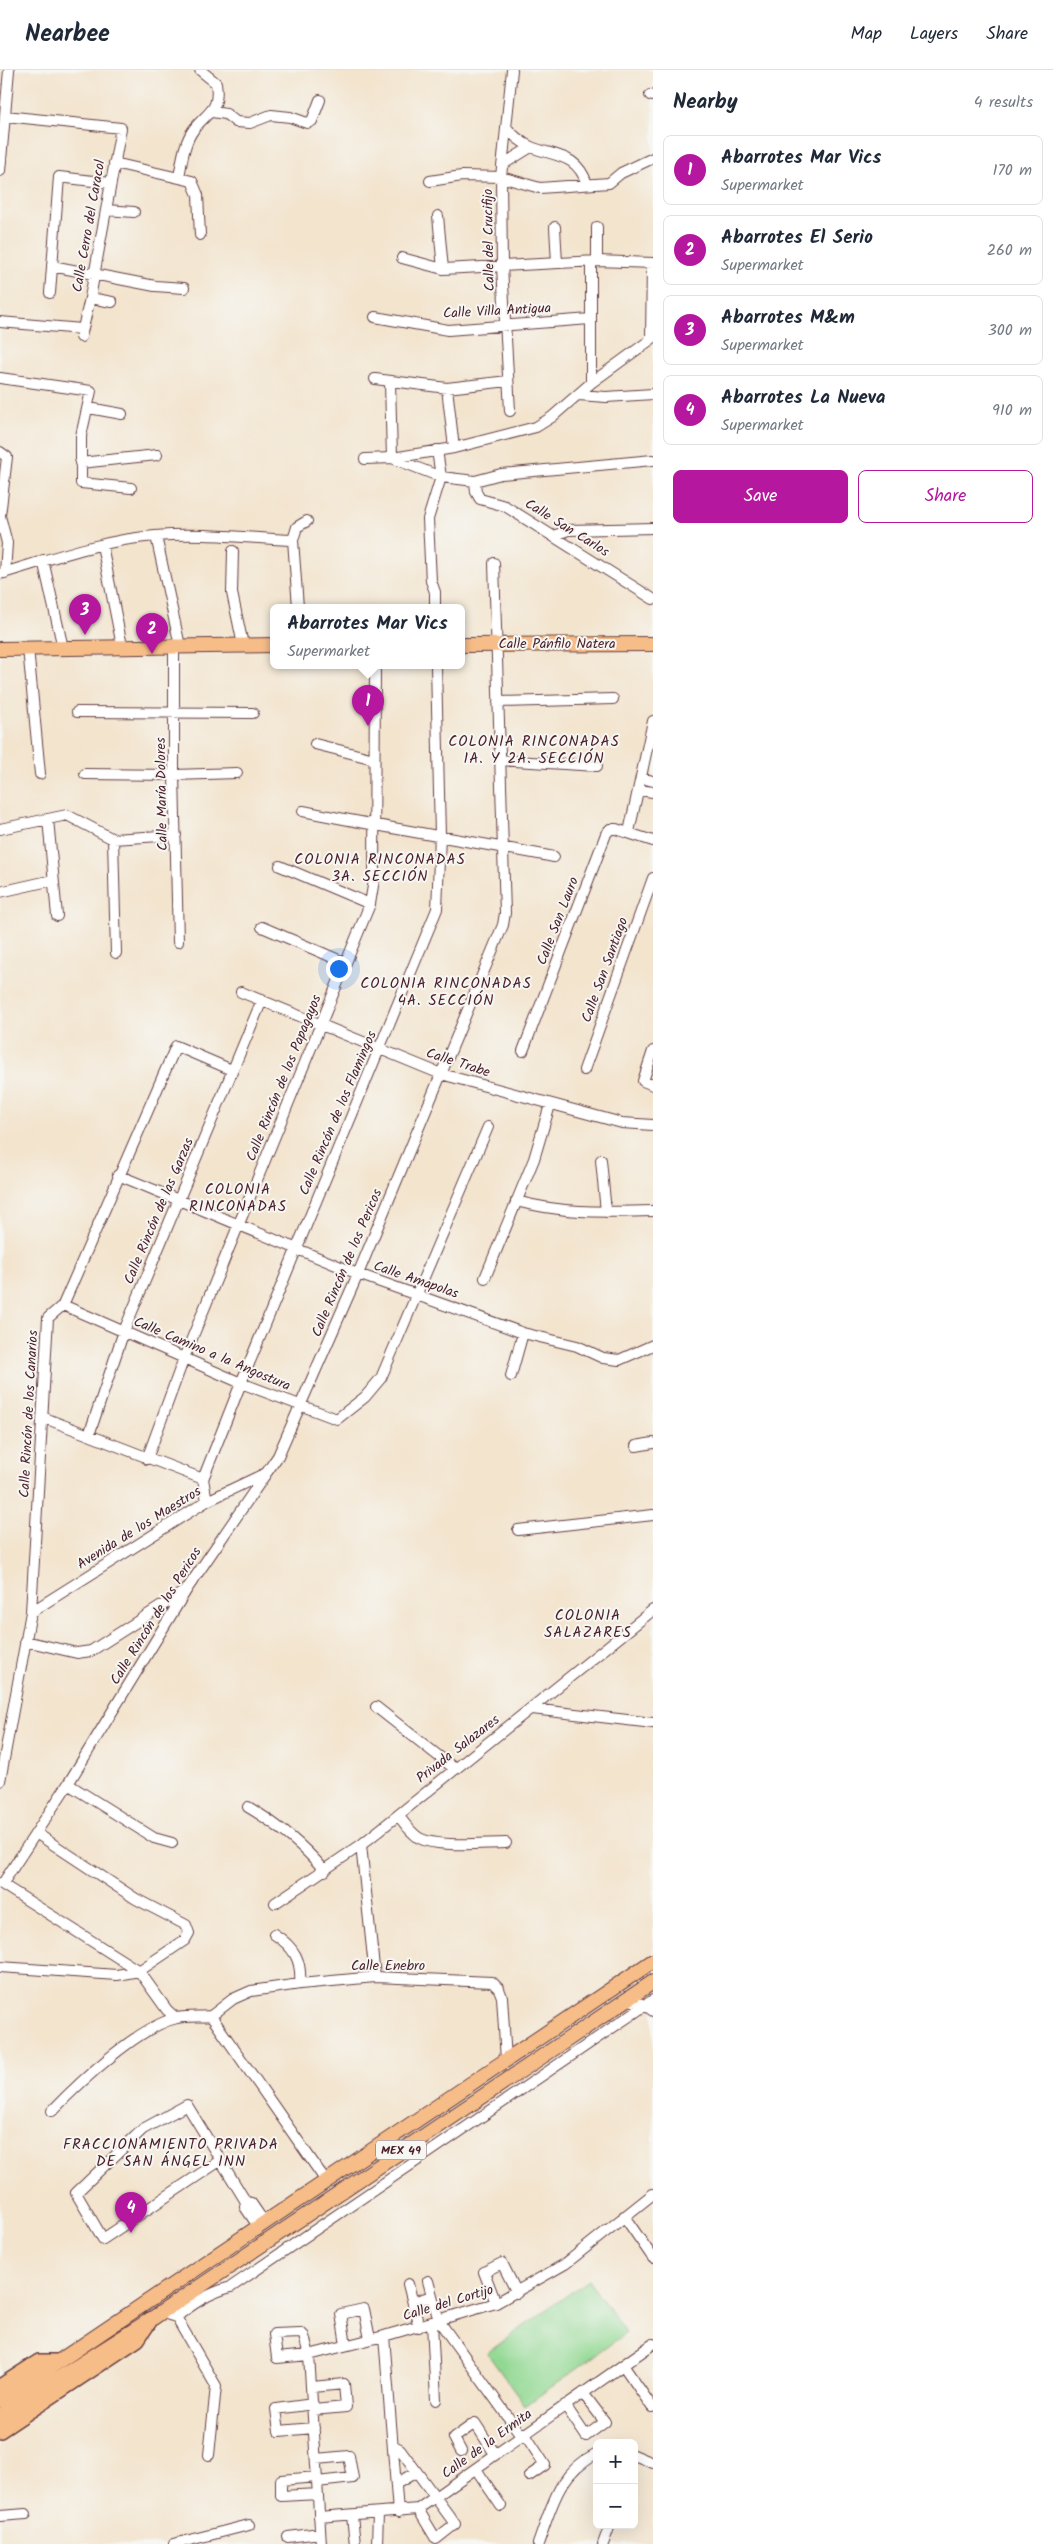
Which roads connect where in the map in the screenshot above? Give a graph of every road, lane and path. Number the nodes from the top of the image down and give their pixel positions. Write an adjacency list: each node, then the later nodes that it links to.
1 (9, 70): 6 (street)
2 (200, 70): 5 (street)
3 (512, 70): 7 (street, Calle del Crucifijo)
4 (320, 100): 5 (street)
5 (212, 112): 13 (street)
6 (5, 116): 10 (street, Calle Cerro del Caracol); 12 (street)
7 (506, 128): 8 (street); 11 (street, Calle del Crucifijo)
8 (531, 147): 11 (street); 17 (street)
9 (652, 158): 17 (street)
10 (114, 163): 13 (street); 16 (street, Calle Cerro del Caracol)
11 (502, 165): 14 (street, Calle del Crucifijo)
12 (0, 171)
13 (179, 177): 23 (street)
14 (501, 178): 15 (street); 17 (street); 29 (street, Calle del Crucifijo)
15 (430, 181)
16 (110, 183): 18 (street, Calle Cerro del Caracol); 28 (street)
17 (587, 184)
18 (106, 210): 19 (street); 31 (street, Calle Cerro del Caracol)
19 (134, 212)
20 (438, 216): 30 (street)
21 (555, 227): 26 (street)
22 (597, 227): 25 (street)
23 (200, 235)
24 (402, 258): 30 (street)
25 (594, 262): 26 (street); 27 (street); 37 (street)
26 (557, 263): 29 (street)
27 (652, 263): 40 (street)
28 (52, 266): 31 (street); 33 (street)
29 (502, 266): 30 (street); 39 (street, Calle del Crucifijo)
30 (443, 269)
31 (94, 274): 32 (street); 34 (street, Calle Cerro del Caracol)
32 (184, 288)
33 (50, 293)
34 (90, 298): 35 (street); 38 (street, Calle Cerro del Caracol)
35 (112, 302)
36 (375, 317): 39 (street, Calle Villa Antigua)
37 (590, 319): 39 (street, Calle Villa Antigua); 45 (street)
38 (0, 322)
39 (506, 327): 43 (street, Calle del Crucifijo)
40 (652, 339): 45 (street)
41 (0, 378): 49 (street)
42 (374, 380): 44 (street)
43 (508, 381): 46 (street); 50 (street, Calle del Crucifijo)
44 (390, 382): 46 (street); 56 (street)
45 (590, 383): 48 (street)
46 (446, 388): 52 (street)
47 (653, 394): 48 (street)
48 (579, 395): 52 (street)
49 (89, 408): 51 (street); 59 (street)
50 (510, 411)
51 (122, 414)
52 (454, 448): 53 (street)
53 (437, 450): 56 (street); 60 (street)
54 (0, 452): 72 (street)
55 (157, 455): 59 (street)
56 (392, 458): 57 (street); 60 (street)
57 (365, 459)
58 (653, 460): 61 (street)
59 (80, 463): 62 (street)
60 (441, 477): 61 (street); 75 (street)
61 (475, 481): 66 (street, Calle San Carlos)
62 (130, 488)
63 (307, 521): 67 (street)
64 (653, 528): 66 (street)
65 (156, 536): 67 (street); 68 (street); 82 (street, Calle María Dolores)
66 (554, 536): 73 (street, Calle San Carlos)
67 (293, 540): 74 (street)
68 (102, 545): 70 (street); 81 (street)
69 (233, 551): 78 (street)
70 (43, 560): 72 (street); 85 (street)
71 (494, 563): 80 (street, Calle Rincón de los Pericos)
72 (2, 574)
73 (653, 599)
74 (298, 604)
75 (435, 604)
76 (270, 644): 78 (main road)
77 (653, 644): 80 (main road, Calle Pánfilo Natera)
78 (243, 645): 82 (main road)
79 (465, 645): 80 (main road, Calle Pánfilo Natera)
80 (496, 645): 89 (street, Calle Rincón de los Pericos)
81 (122, 646): 82 (main road); 85 (main road)
82 (177, 646): 92 (street, Calle María Dolores)
83 (0, 648): 84 (main road)
84 (28, 648): 85 (main road); 99 (street)
85 (64, 648)
86 (375, 669): 95 (street, Calle Rincón de los Papagayos)
87 (436, 669): 111 (street, Calle Rincón de los Flamingos)
88 (613, 699): 89 (street)
89 (498, 702): 96 (street, Calle Rincón de los Pericos)
90 (77, 712): 92 (street)
91 (253, 713): 92 (street)
92 (175, 714): 101 (street, Calle María Dolores)
93 (653, 721): 102 (street)
94 (315, 744): 95 (street)
95 (374, 759): 108 (street, Calle Rincón de los Papagayos)
96 (500, 760): 97 (street); 115 (street, Calle Rincón de los Pericos)
97 (597, 766)
98 (237, 773): 101 (street)
99 (40, 774)
100 (85, 774): 101 (street)
101 (174, 775): 112 (street, Calle María Dolores)
102 (641, 778): 103 (street); 104 (street)
103 (653, 781)
104 (638, 790): 105 (street); 110 (street)
105 (653, 792)
106 (303, 812): 108 (street)
107 (48, 819): 109 (street); 113 (street); 119 (street)
108 (375, 826): 111 (street); 121 (street, Calle Rincón de los Papagayos)
109 (0, 829)
110 (629, 832): 114 (street); 131 (street, Calle San Lauro)
111 (440, 834): 115 (street); 130 (street, Calle Rincón de los Flamingos)
112 (176, 835): 113 (street); 124 (street, Calle María Dolores)
113 (113, 839): 125 (street)
114 (653, 841)
115 (502, 847): 116 (street); 135 (street, Calle Rincón de los Pericos)
116 (554, 857)
117 (280, 866): 121 (street)
118 (653, 878): 134 (street, Calle San Santiago)
119 (53, 880): 120 (street); 122 (street)
120 (0, 892)
121 (370, 904): 126 (street, Calle Rincón de los Papagayos)
122 (57, 916)
123 (262, 927): 126 (street)
124 (178, 942)
125 (116, 953)
126 (346, 963): 129 (street, Calle Rincón de los Papagayos)
127 (241, 992): 128 (street, Calle Trabe)
128 (262, 1000): 129 (street, Calle Trabe); 133 (street, Calle Rincón de las Garzas)
129 (321, 1024): 130 (street, Calle Trabe); 146 (street, Calle Rincón de los Papagayos)
130 (379, 1049): 135 (street, Calle Trabe); 147 (street, Calle Rincón de los Flamingos)
131 (523, 1051)
132 (653, 1051): 136 (street)
133 (232, 1070): 141 (street, Calle Rincón de los Canarios); 142 (street, Calle Rincón de las Garzas)
134 (584, 1070)
135 (441, 1074): 137 (street, Calle Trabe); 148 (street, Calle Rincón de los Pericos)
136 (653, 1085)
137 (550, 1105): 138 (street, Calle Trabe); 143 (street)
138 (653, 1125)
139 (488, 1127): 150 (street)
140 (601, 1160): 145 (street)
141 (118, 1175): 142 (street, Calle Amapolas); 151 (street, Calle Rincón de los Canarios)
142 (179, 1201): 146 (street, Calle Amapolas); 152 (street, Calle Rincón de las Garzas)
143 (516, 1201): 145 (street); 149 (street)
144 (653, 1211): 145 (street)
145 (606, 1212)
146 (238, 1225): 147 (street, Calle Amapolas); 155 (street, Calle Rincón de los Papagayos)
147 (296, 1249): 148 (street, Calle Amapolas); 157 (street, Calle Rincón de los Flamingos)
148 (358, 1274): 150 (street, Calle Amapolas); 158 (street, Calle Rincón de los Pericos)
149 (485, 1278)
150 (416, 1295): 153 (street, Calle Amapolas); 158 (street, Calle Camino a la Angostura)
151 (63, 1305): 152 (street, Calle Camino a la Angostura); 159 (street, Calle Rincón de los Canarios)
152 (124, 1331): 155 (street, Calle Camino a la Angostura); 160 (street, Calle Rincón de las Garzas)
153 (523, 1333): 154 (street, Calle Amapolas); 156 (street)
154 (653, 1344)
155 (184, 1358): 157 (street, Calle Camino a la Angostura); 163 (street, Calle Rincón de los Papagayos)
156 (510, 1376)
157 (241, 1383): 158 (street, Calle Camino a la Angostura); 165 (street, Calle Rincón de los Flamingos)
158 (301, 1407): 164 (street, Calle Rincón de los Pericos)
159 (42, 1417): 160 (street); 171 (street, Calle Rincón de los Canarios)
160 (89, 1435): 163 (street)
161 (653, 1443): 162 (street)
162 (636, 1446)
163 (147, 1459): 165 (street)
164 (265, 1474): 166 (street, Avenida de los Maestros); 169 (street, Calle Rincón de los Pericos)
165 (203, 1479): 166 (street)
166 (207, 1501): 171 (street, Avenida de los Maestros)
167 (653, 1515): 168 (street)
168 (518, 1530)
169 (187, 1589): 172 (street); 178 (street, Calle Rincón de los Pericos)
170 (653, 1610): 174 (street, Privada Salazares)
171 (31, 1612): 172 (street, Calle Rincón de los Canarios)
172 (25, 1641): 177 (street, Calle Rincón de los Canarios)
173 (376, 1707): 176 (street)
174 (532, 1709): 175 (street); 176 (street, Privada Salazares)
175 (653, 1723)
176 (454, 1769): 180 (street, Privada Salazares)
177 (0, 1781)
178 (68, 1784): 181 (street, Calle Rincón de los Pericos); 182 (street)
179 (248, 1807): 185 (street)
180 (398, 1815): 183 (street); 184 (street, Privada Salazares)
181 (36, 1833): 186 (street, Calle Rincón de los Pericos); 191 (street)
182 (172, 1843)
183 (506, 1843)
184 (361, 1845): 185 (street, Privada Salazares); 192 (street)
185 (325, 1871): 187 (street, Privada Salazares)
186 (1, 1883): 191 (street)
187 (275, 1903)
188 (274, 1934): 194 (street)
189 (653, 1961): 199 (main road, MEX 49)
190 (0, 1967): 191 (street)
191 (139, 1971): 198 (street)
192 (375, 1977): 194 (street, Calle Enebro); 199 (street, Calle Enebro)
193 (653, 1982): 195 (main road, MEX 49)
194 (300, 1984): 197 (street, Calle Enebro)
195 (627, 1999): 196 (street); 200 (main road, MEX 49)
196 (650, 2005): 201 (street)
197 (211, 2016): 198 (street); 206 (street)
198 (176, 2018): 204 (street)
199 (506, 2060): 206 (main road, MEX 49)
200 (520, 2070): 201 (street); 202 (main road, MEX 49)
201 (528, 2084): 203 (street)
202 (484, 2094): 203 (street); 213 (main road, MEX 49)
203 (493, 2108): 214 (street)
204 (52, 2111)
205 (221, 2160): 205 (street); 209 (street)
206 (326, 2181): 209 (main road, MEX 49)
207 (653, 2194): 208 (street, Calle del Cortijo)
208 (624, 2216): 210 (street); 215 (street, Calle del Cortijo)
209 (261, 2224): 228 (main road, MEX 49)
210 (653, 2258)
211 (428, 2281): 216 (street)
212 (408, 2284): 217 (street)
213 (201, 2285): 214 (street); 219 (main road, MEX 49)
214 (215, 2292): 220 (street)
215 (517, 2293): 218 (street, Calle del Cortijo); 218 (street)
216 (432, 2296): 217 (street); 221 (street)
217 (413, 2302): 222 (street)
218 (496, 2303): 221 (street, Calle del Cortijo)
219 (155, 2316): 220 (street); 233 (main road, MEX 49); 241 (highway)
220 (176, 2317): 246 (street)
221 (435, 2322): 222 (street, Calle del Cortijo); 234 (street); 242 (street)
222 (419, 2327): 223 (street, Calle del Cortijo)
223 (384, 2336): 224 (street, Calle del Cortijo); 243 (street)
224 (370, 2340): 225 (street, Calle del Cortijo); 225 (street)
225 (346, 2345): 227 (street, Calle del Cortijo)
226 (652, 2346): 229 (street, Calle de la Ermita)
227 (309, 2354): 227 (street, Calle del Cortijo); 231 (street)
228 (56, 2362): 230 (highway); 233 (main road, MEX 49)
229 (623, 2365): 232 (street, Calle de la Ermita); 238 (street)
230 (0, 2387)
231 (312, 2387): 237 (street); 237 (street)
232 (583, 2393): 236 (street, Calle de la Ermita); 236 (street)
233 (22, 2394): 235 (main road, MEX 49); 239 (main road, MEX 49)
234 (436, 2400)
235 (0, 2401)
236 (565, 2405): 242 (street, Calle de la Ermita)
237 (313, 2407): 240 (street); 240 (street)
238 (652, 2407)
239 (0, 2416)
240 (314, 2428): 249 (street)
241 (0, 2430)
242 (523, 2434): 245 (street, Calle de la Ermita); 253 (street)
243 (394, 2446): 252 (street); 255 (street)
244 (461, 2451): 245 (street)
245 (496, 2454): 251 (street, Calle de la Ermita)
246 (209, 2455)
247 (593, 2455): 274 (street)
248 (638, 2457): 250 (street)
249 (316, 2459): 254 (street); 254 (street)
250 (653, 2463)
251 (476, 2469): 257 (street, Calle de la Ermita); 258 (street)
252 (416, 2472): 255 (street); 257 (street)
253 (530, 2476)
254 (317, 2480): 256 (street); 256 (street)
255 (396, 2484): 260 (street)
256 (318, 2494): 265 (street)
257 (435, 2498): 259 (street, Calle de la Ermita); 259 (street)
258 (501, 2506)
259 (418, 2509): 260 (street, Calle de la Ermita)
260 (398, 2512): 261 (street, Calle de la Ermita)
261 (378, 2513): 264 (street, Calle de la Ermita); 273 (street)
262 (26, 2514): 263 (street)
263 (0, 2516)
264 (352, 2516): 265 (street, Calle de la Ermita); 272 (street)
265 (319, 2517): 268 (street)
266 (249, 2525): 270 (street)
267 (609, 2529): 275 (street)
268 (320, 2533): 269 (street); 271 (street)
269 (288, 2537)
270 (174, 2544)
271 (321, 2544)
272 (355, 2544)
273 (377, 2544)
274 (538, 2544)
275 (603, 2544)

